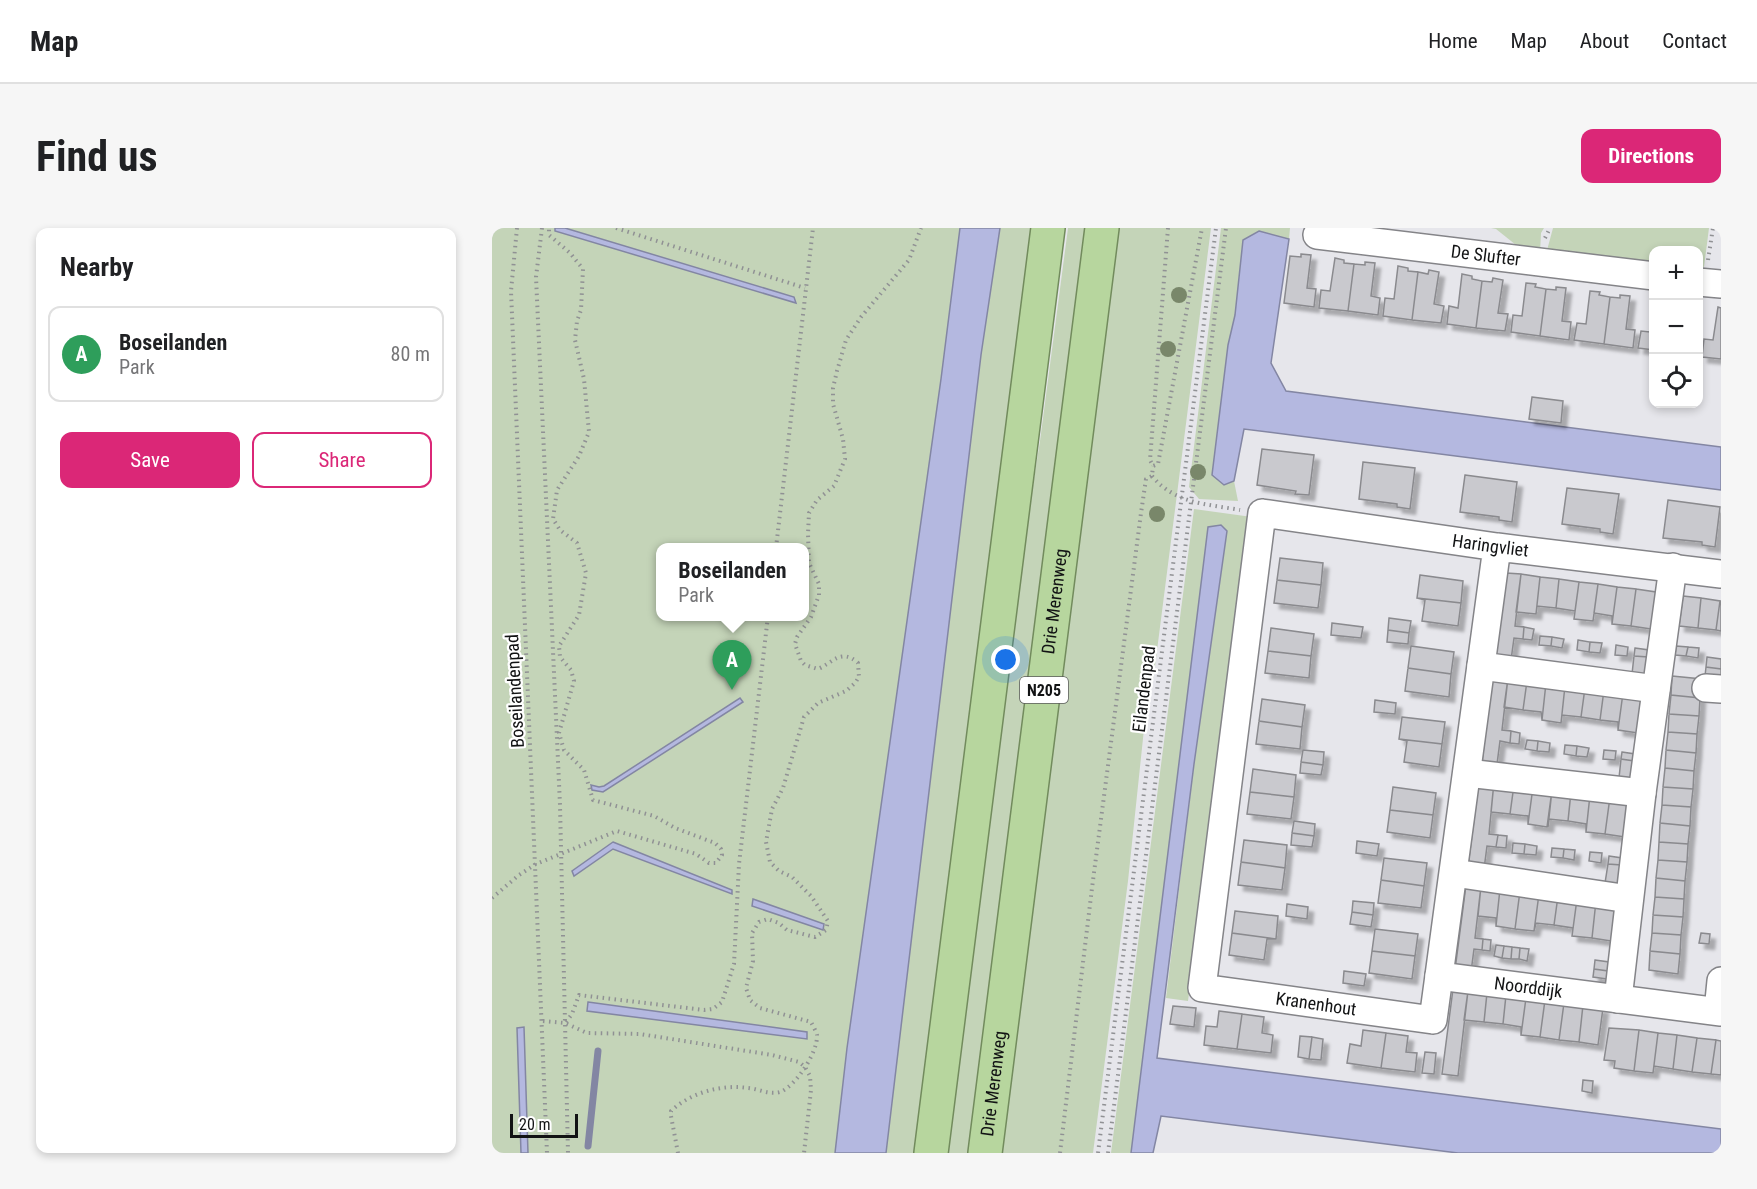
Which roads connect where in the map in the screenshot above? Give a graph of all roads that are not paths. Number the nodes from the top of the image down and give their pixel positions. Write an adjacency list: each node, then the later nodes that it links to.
1 (1048, 228): 20 (highway)
2 (1102, 228): 21 (highway, Drie Merenweg / N205)
3 (1359, 234): 4 (street, De Slufter); 5 (street, De Slufter)
4 (1317, 235)
5 (1649, 275)
6 (1262, 513): 7 (street, Haringvliet); 16 (street, Kranenhout)
7 (1497, 548): 8 (street, Haringvliet); 10 (street, Kranenhout)
8 (1673, 567): 9 (street, Haringvliet); 11 (street)
9 (1721, 574)
10 (1481, 666): 11 (street); 12 (street, Kranenhout)
11 (1656, 689): 13 (street)
12 (1467, 773): 13 (street); 14 (street, Kranenhout)
13 (1642, 793): 15 (street)
14 (1454, 873): 15 (street); 16 (street, Kranenhout)
15 (1629, 899): 18 (street)
16 (1439, 976): 18 (street, Noorddijk)
17 (1721, 981): 19 (street, Noorddijk)
18 (1617, 999): 19 (street, Noorddijk)
19 (1719, 1012)
20 (931, 1153)
21 (986, 1153)

